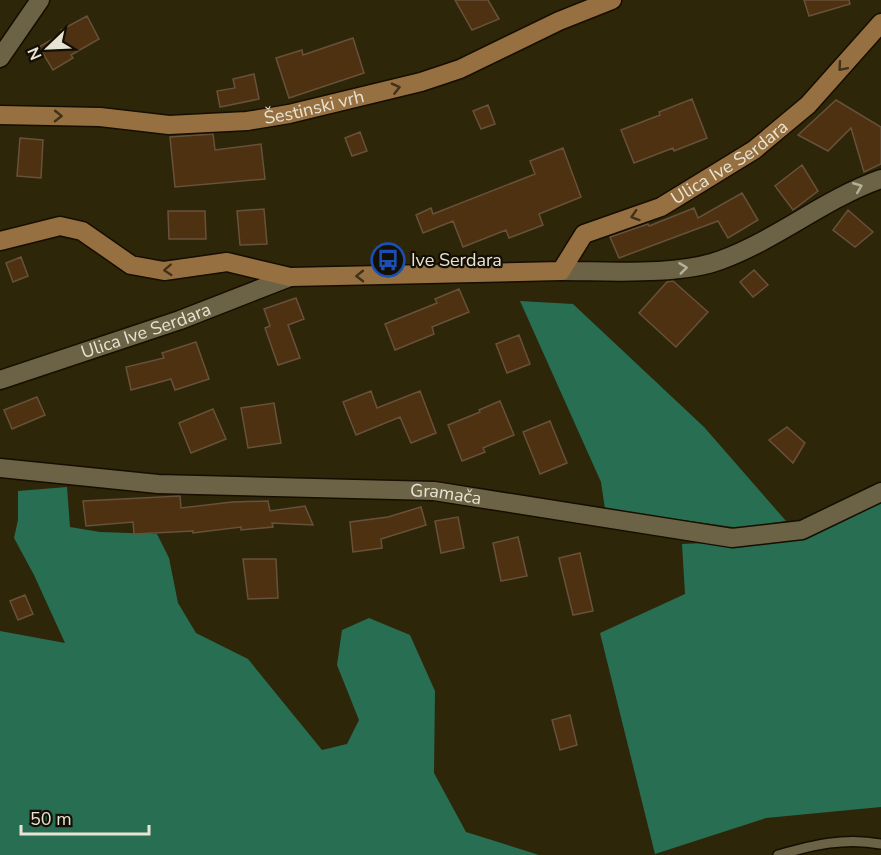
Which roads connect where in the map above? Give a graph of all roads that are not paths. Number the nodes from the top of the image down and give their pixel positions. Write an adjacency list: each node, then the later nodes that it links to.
1 (40, 0): 4 (street)
2 (612, 0): 5 (street, Šestinski vrh, one-way to 2)
3 (881, 23): 8 (street, Ulica Ive Serdara, one-way to 8)
4 (0, 58)
5 (0, 116)
6 (881, 179): 8 (street, Ulica Ive Serdara, one-way to 6)
7 (0, 241): 9 (street, Ulica Ive Serdara, one-way to 7)
8 (561, 271): 9 (street, Ulica Ive Serdara, one-way to 9)
9 (290, 277): 10 (street, Ulica Ive Serdara)
10 (0, 380)
11 (0, 468): 12 (street, Gramača)
12 (881, 492)
13 (881, 844): 14 (lane)
14 (778, 855)

